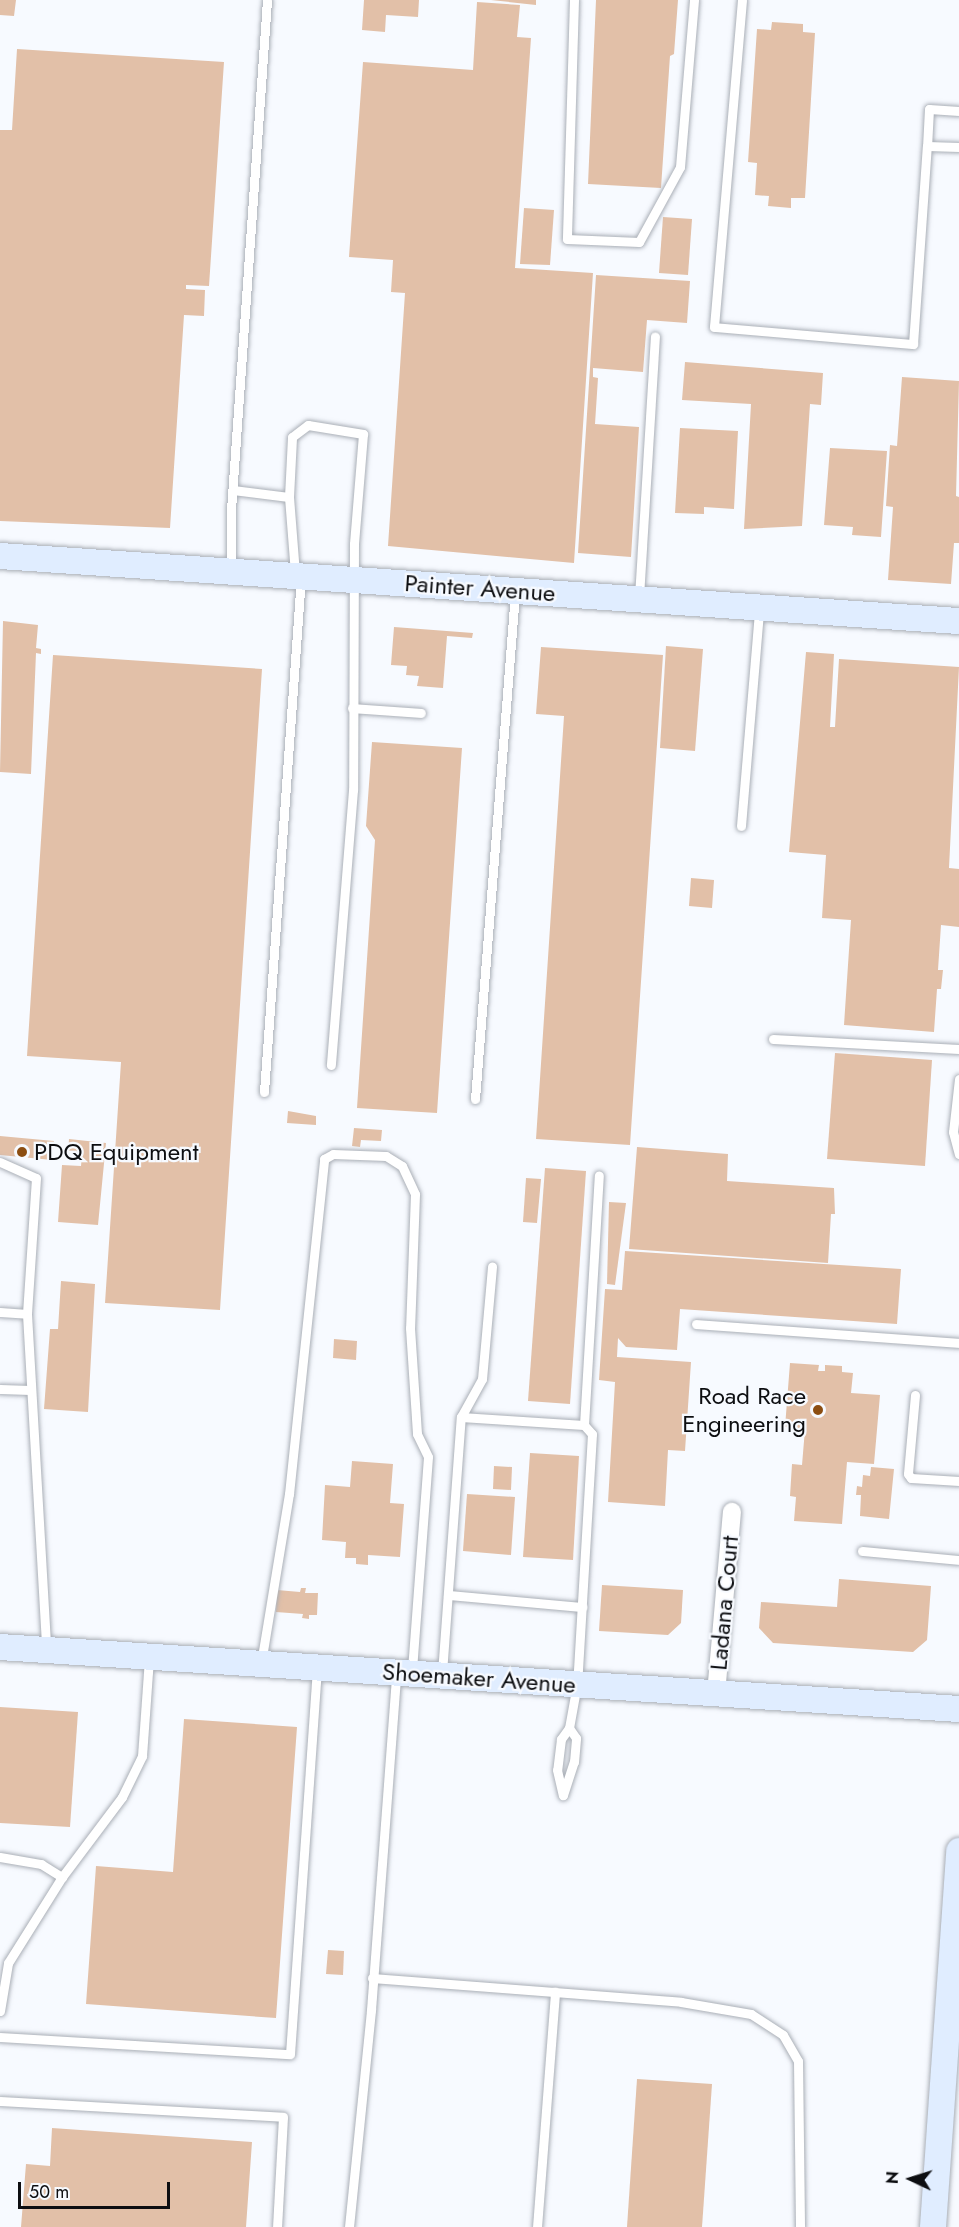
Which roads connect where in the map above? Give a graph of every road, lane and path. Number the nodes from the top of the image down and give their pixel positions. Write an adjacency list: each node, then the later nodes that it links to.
1 (267, 0): 9 (lane)
2 (574, 0): 3 (lane)
3 (694, 0)
4 (742, 0): 6 (lane)
5 (959, 111): 6 (lane)
6 (927, 146): 7 (lane)
7 (959, 147)
8 (655, 336): 16 (lane)
9 (233, 490): 10 (lane); 12 (lane)
10 (289, 497): 13 (lane); 14 (lane)
11 (3, 559): 12 (street, Painter Avenue)
12 (231, 572): 13 (street, Painter Avenue)
13 (298, 576): 14 (street, Painter Avenue); 26 (lane)
14 (355, 580): 15 (street, Painter Avenue); 19 (lane)
15 (515, 591): 16 (street, Painter Avenue); 27 (lane)
16 (639, 599): 17 (street, Painter Avenue)
17 (759, 607): 18 (street, Painter Avenue); 21 (lane)
18 (959, 621)
19 (352, 708): 20 (lane); 24 (lane)
20 (421, 713)
21 (741, 826)
22 (773, 1039): 23 (lane)
23 (959, 1049)
24 (332, 1065)
25 (959, 1079): 28 (lane)
26 (264, 1092)
27 (475, 1099)
28 (959, 1154)
29 (0, 1162): 33 (lane)
30 (599, 1175): 40 (lane)
31 (492, 1266): 39 (lane)
32 (0, 1312): 33 (lane)
33 (27, 1314): 37 (lane)
34 (696, 1324): 35 (lane)
35 (959, 1343)
36 (0, 1389): 37 (lane)
37 (30, 1390): 48 (lane)
38 (915, 1395): 41 (lane)
39 (461, 1417): 40 (lane); 45 (lane)
40 (584, 1425): 46 (lane)
41 (959, 1481)
42 (732, 1512): 55 (street, Ladana Court)
43 (862, 1551): 44 (lane)
44 (959, 1560)
45 (448, 1595): 46 (lane); 53 (lane)
46 (582, 1606): 54 (lane)
47 (0, 1647): 48 (street, Shoemaker Avenue)
48 (46, 1650): 49 (street, Shoemaker Avenue)
49 (149, 1658): 50 (street, Shoemaker Avenue); 60 (lane)
50 (260, 1665): 51 (street, Shoemaker Avenue); 52 (lane)
51 (317, 1668): 52 (street, Shoemaker Avenue); 65 (lane)
52 (404, 1673): 53 (street, Shoemaker Avenue); 62 (lane)
53 (442, 1675): 54 (street, Shoemaker Avenue)
54 (577, 1684): 55 (street, Shoemaker Avenue); 57 (lane)
55 (716, 1694): 56 (street, Shoemaker Avenue)
56 (959, 1709)
57 (569, 1728): 57 (lane)
58 (959, 1851): 61 (street)
59 (0, 1857): 60 (lane)
60 (62, 1877): 64 (lane)
61 (957, 1914): 66 (street)
62 (372, 1978): 63 (lane); 69 (lane)
63 (555, 1992): 70 (lane); 71 (lane)
64 (0, 2011)
65 (0, 2037)
66 (951, 2097): 72 (street)
67 (0, 2101): 68 (lane)
68 (277, 2227)
69 (349, 2227)
70 (537, 2227)
71 (800, 2227)
72 (933, 2227)

